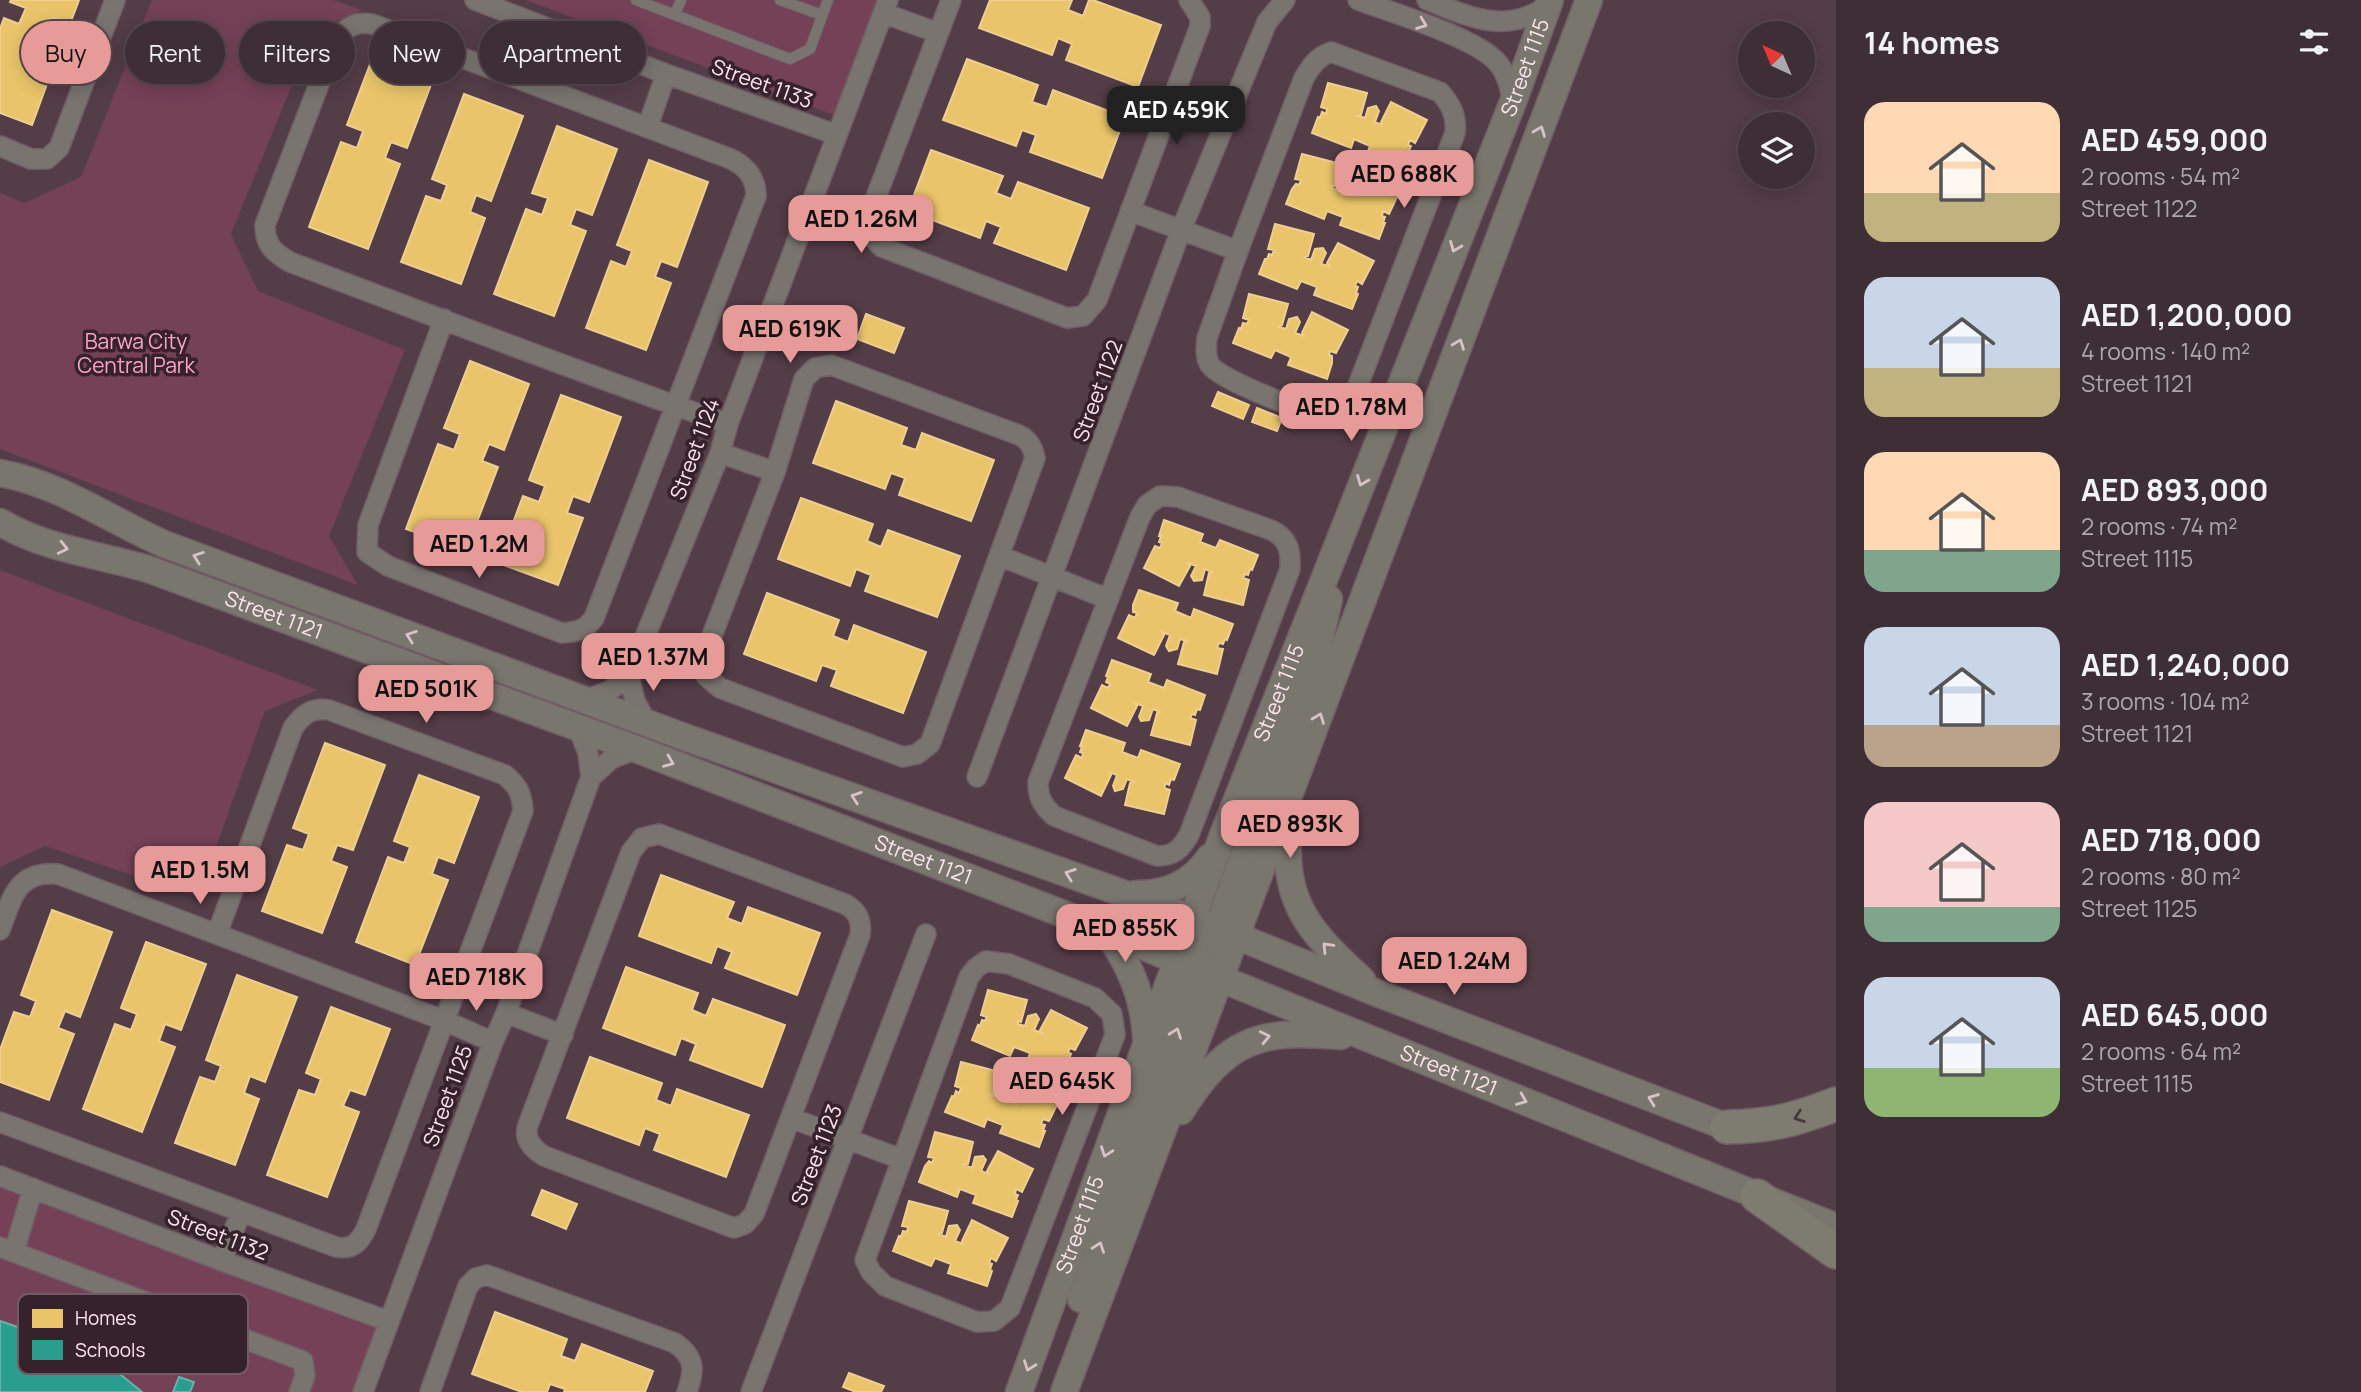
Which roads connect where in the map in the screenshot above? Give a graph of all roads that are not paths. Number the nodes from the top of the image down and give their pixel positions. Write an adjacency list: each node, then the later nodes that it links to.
1 (115, 0): 24 (street)
2 (636, 0): 16 (lane)
3 (681, 0): 16 (lane)
4 (780, 0): 17 (lane)
5 (828, 0): 17 (lane)
6 (951, 0): 19 (street)
7 (1189, 0): 25 (street)
8 (1264, 0): 18 (street)
9 (1285, 0): 18 (street, Street 1122)
10 (1358, 0): 21 (street, one-way to 21)
11 (1427, 0): 14 (street)
12 (1589, 0): 46 (street, Street 1115, one-way to 12)
13 (479, 1): 20 (street, Street 1133)
14 (1549, 3): 21 (street, Street 1115)
15 (886, 7): 19 (street); 23 (street, Street 1124)
16 (675, 14): 17 (lane)
17 (822, 15)
18 (1267, 22): 26 (street, Street 1122)
19 (938, 33): 25 (street)
20 (666, 74): 22 (street); 23 (street, Street 1133)
21 (1513, 102): 34 (street, Street 1115, one-way to 34)
22 (648, 126): 28 (street); 29 (street)
23 (837, 135): 30 (street, Street 1124)
24 (0, 146)
25 (1130, 211): 26 (street)
26 (1181, 230): 27 (street); 37 (street, Street 1122)
27 (1238, 251): 27 (street)
28 (444, 318): 29 (street); 29 (street)
29 (676, 406): 30 (street)
30 (728, 425): 31 (street, Street 1124)
31 (720, 453): 32 (street); 39 (street, Street 1124)
32 (775, 472): 36 (street); 36 (street)
33 (0, 473): 40 (street, Street 1121, one-way to 33)
34 (1347, 517): 47 (street, Street 1115); 49 (street)
35 (0, 523): 42 (street, Street 1121, one-way to 42)
36 (1000, 556): 37 (street)
37 (1053, 578): 38 (street); 45 (street, Street 1122)
38 (1108, 599): 38 (street)
39 (629, 676): 40 (street); 41 (street)
40 (585, 700): 41 (street, Street 1121)
41 (647, 723): 48 (street, Street 1121, one-way to 41)
42 (578, 727): 43 (street, Street 1121); 44 (street)
43 (636, 749): 44 (street); 51 (street, Street 1121, one-way to 51)
44 (591, 777): 56 (street, Street 1125)
45 (977, 777)
46 (1295, 782): 49 (street, Street 1115); 55 (street, one-way to 46)
47 (1223, 835): 48 (street); 49 (street, Street 1115)
48 (1125, 894): 49 (street, Street 1121)
49 (1214, 927): 54 (street, Street 1115); 54 (street); 55 (street, Street 1121)
50 (0, 930): 52 (street)
51 (1105, 930): 54 (street, Street 1121); 61 (street)
52 (218, 934): 57 (street); 57 (street)
53 (926, 934): 66 (street, Street 1123)
54 (1198, 969): 59 (street, Street 1121); 61 (street, Street 1115); 67 (street, Street 1115); 80 (street, one-way to 54)
55 (1377, 993): 65 (street, Street 1121, one-way to 55)
56 (506, 1013): 58 (street); 60 (street, Street 1125)
57 (443, 1020): 60 (street); 72 (street)
58 (563, 1035): 63 (street); 63 (street)
59 (1368, 1038): 67 (street, one-way to 59); 71 (street, Street 1121, one-way to 71)
60 (493, 1042): 78 (street, Street 1125)
61 (1146, 1042): 86 (street, Street 1115, one-way to 86)
62 (1836, 1104): 65 (highway, one-way to 65)
63 (791, 1118): 66 (street)
64 (0, 1122): 72 (street)
65 (1722, 1126)
66 (847, 1139): 68 (street); 85 (street, Street 1123)
67 (1154, 1154): 80 (street, Street 1115)
68 (901, 1159): 68 (street)
69 (0, 1176): 70 (street, Street 1132)
70 (33, 1188): 74 (street); 76 (street, Street 1132)
71 (1747, 1192): 73 (street, Street 1121); 75 (highway)
72 (241, 1212): 76 (street)
73 (1836, 1227)
74 (7, 1249): 77 (street)
75 (1836, 1252)
76 (222, 1261): 78 (street, Street 1132)
77 (127, 1294)
78 (388, 1321): 82 (street, Street 1125)
79 (248, 1339): 81 (street)
80 (1065, 1388)
81 (299, 1392)
82 (363, 1392)
83 (430, 1392): 84 (street)
84 (687, 1392)
85 (751, 1392)
86 (1020, 1392)

